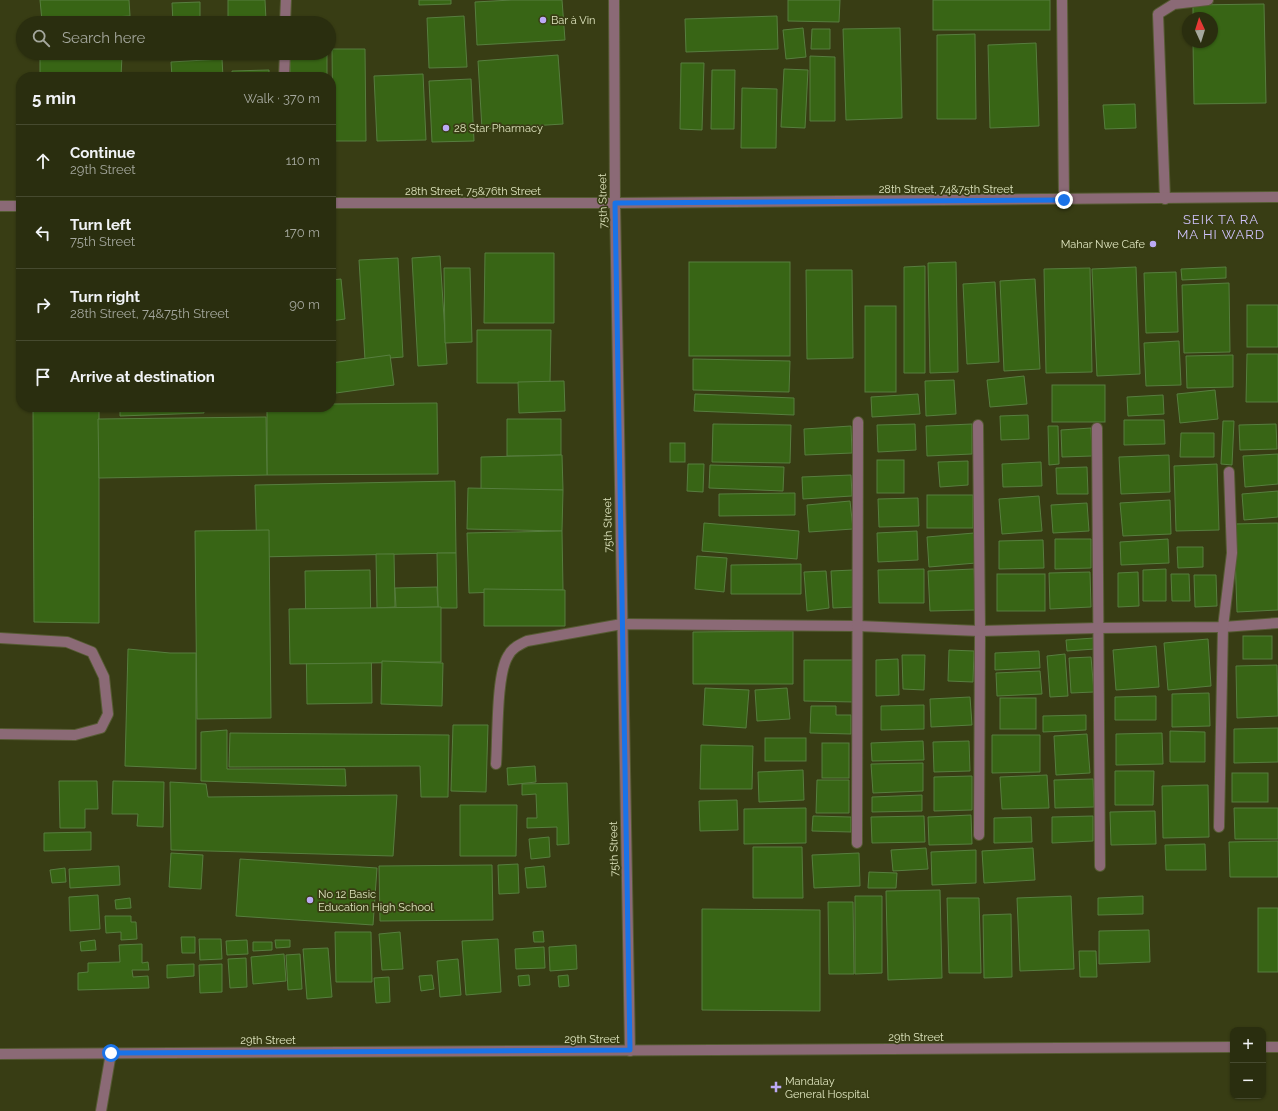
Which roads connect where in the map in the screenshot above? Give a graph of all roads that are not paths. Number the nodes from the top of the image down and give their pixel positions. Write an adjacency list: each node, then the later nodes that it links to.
1 (286, 0): 5 (street)
2 (614, 0): 12 (street, 75th Street)
3 (1062, 0): 10 (street)
4 (1208, 0): 9 (street)
5 (285, 16)
6 (285, 60): 7 (street)
7 (284, 72)
8 (1278, 197): 9 (street, 28th Street, 74&75th Street)
9 (1165, 198): 10 (street, 28th Street, 74&75th Street)
10 (1064, 200): 12 (street, 28th Street, 74&75th Street)
11 (336, 203): 12 (street, 28th Street, 75&76th Street)
12 (615, 203): 20 (street, 75th Street)
13 (0, 206): 14 (street)
14 (16, 206)
15 (858, 422): 21 (street)
16 (978, 425): 24 (street)
17 (1097, 428): 22 (street)
18 (1229, 472): 23 (street)
19 (1278, 623): 23 (street)
20 (622, 624): 21 (street); 27 (street); 35 (street, 75th Street)
21 (858, 626): 24 (street); 30 (street)
22 (1099, 628): 23 (street); 24 (street); 31 (street)
23 (1224, 628): 28 (street)
24 (980, 631): 29 (street)
25 (0, 638): 26 (street)
26 (0, 734)
27 (496, 764)
28 (1219, 827)
29 (979, 835)
30 (857, 843)
31 (1100, 866)
32 (1266, 1047): 33 (street)
33 (1278, 1047)
34 (1230, 1048): 35 (street, 29th Street)
35 (630, 1050): 36 (street, 29th Street)
36 (111, 1053): 37 (street, 29th Street); 38 (street)
37 (0, 1054)
38 (101, 1111)

